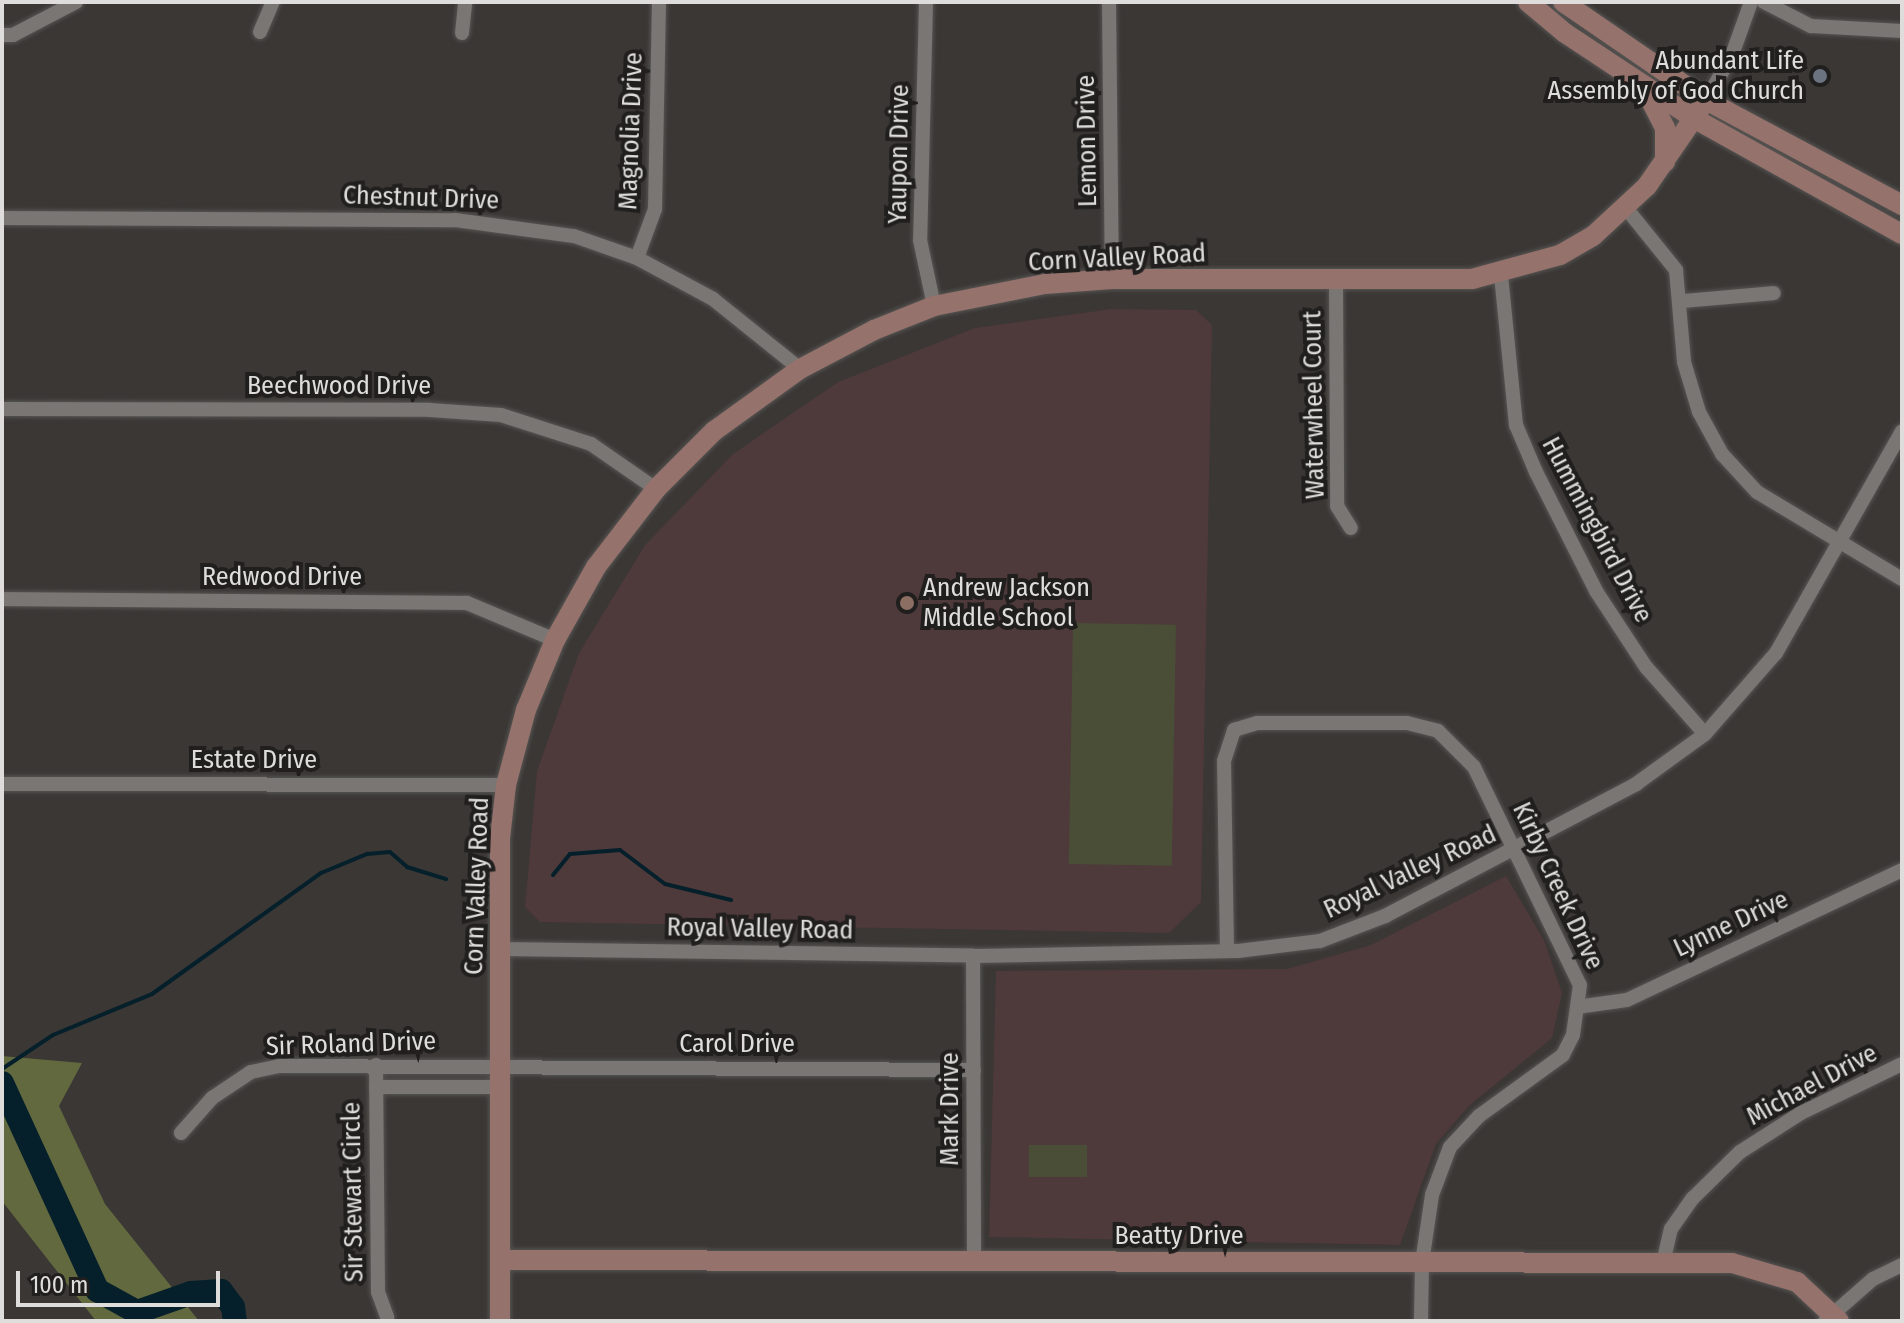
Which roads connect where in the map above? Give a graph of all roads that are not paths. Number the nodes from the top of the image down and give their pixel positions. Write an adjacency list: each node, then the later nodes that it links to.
1 (76, 2): 14 (street)
2 (273, 2): 12 (street)
3 (465, 2): 13 (street)
4 (659, 2): 23 (street, Magnolia Drive)
5 (926, 2): 29 (street, Yaupon Drive)
6 (1109, 2): 25 (street, Lemon Drive)
7 (1528, 2): 15 (main road)
8 (1563, 2): 16 (main road)
9 (1751, 2): 16 (street, Corn Valley Road)
10 (1764, 2): 11 (street)
11 (1902, 31)
12 (260, 32)
13 (462, 33)
14 (2, 35)
15 (1639, 81): 17 (main road); 18 (main road)
16 (1706, 100): 17 (main road, Corn Valley Road); 19 (main road)
17 (1695, 119): 18 (main road, Corn Valley Road); 22 (main road)
18 (1665, 162): 20 (main road, Corn Valley Road)
19 (1902, 205)
20 (1626, 208): 24 (main road, Corn Valley Road); 28 (street)
21 (2, 218): 23 (street, Chestnut Drive)
22 (1902, 234)
23 (637, 258): 30 (street, Chestnut Drive)
24 (1501, 275): 26 (main road, Corn Valley Road); 39 (street, Hummingbird Drive)
25 (1112, 279): 26 (main road, Corn Valley Road); 29 (main road, Corn Valley Road)
26 (1336, 279): 34 (street, Waterwheel Court)
27 (1774, 293): 28 (street)
28 (1683, 301): 35 (street)
29 (934, 306): 30 (main road, Corn Valley Road)
30 (800, 369): 33 (main road, Corn Valley Road)
31 (2, 409): 33 (street, Beechwood Drive)
32 (1902, 431): 35 (street, Royal Valley Road)
33 (656, 489): 38 (main road, Corn Valley Road)
34 (1351, 528)
35 (1839, 542): 36 (street); 39 (street, Royal Valley Road)
36 (1902, 579)
37 (2, 599): 38 (street, Redwood Drive)
38 (555, 640): 41 (main road, Corn Valley Road)
39 (1705, 734): 42 (street, Royal Valley Road)
40 (2, 784): 41 (street, Estate Drive)
41 (506, 785): 44 (main road, Corn Valley Road)
42 (1518, 848): 45 (street, Royal Valley Road); 45 (street, Kirby Creek Drive); 47 (street, Kirby Creek Drive)
43 (1902, 870): 47 (street, Lynne Drive)
44 (501, 949): 46 (street, Royal Valley Road); 50 (main road, Corn Valley Road)
45 (1227, 951): 46 (street, Royal Valley Road)
46 (973, 956): 51 (street, Mark Drive)
47 (1577, 1007): 57 (street, Kirby Creek Drive)
48 (1902, 1064): 58 (street, Michael Drive)
49 (376, 1065): 50 (street, Sir Roland Drive); 52 (street, Sir Stewart Circle); 54 (street, Sir Roland Drive)
50 (499, 1066): 51 (street, Carol Drive); 53 (main road, Corn Valley Road)
51 (974, 1070): 56 (street, Mark Drive)
52 (376, 1087): 53 (street, Sir Roland Drive); 60 (street, Sir Stewart Circle)
53 (499, 1087): 55 (main road, Corn Valley Road)
54 (181, 1133)
55 (500, 1260): 56 (main road, Beatty Drive); 62 (main road, Corn Valley Road)
56 (974, 1261): 57 (main road, Beatty Drive)
57 (1422, 1263): 58 (main road, Beatty Drive); 63 (street, Kirby Creek Drive)
58 (1663, 1263): 61 (main road, Beatty Drive)
59 (1902, 1265): 61 (street)
60 (387, 1317)
61 (1832, 1319)
62 (500, 1321)
63 (1421, 1321)

